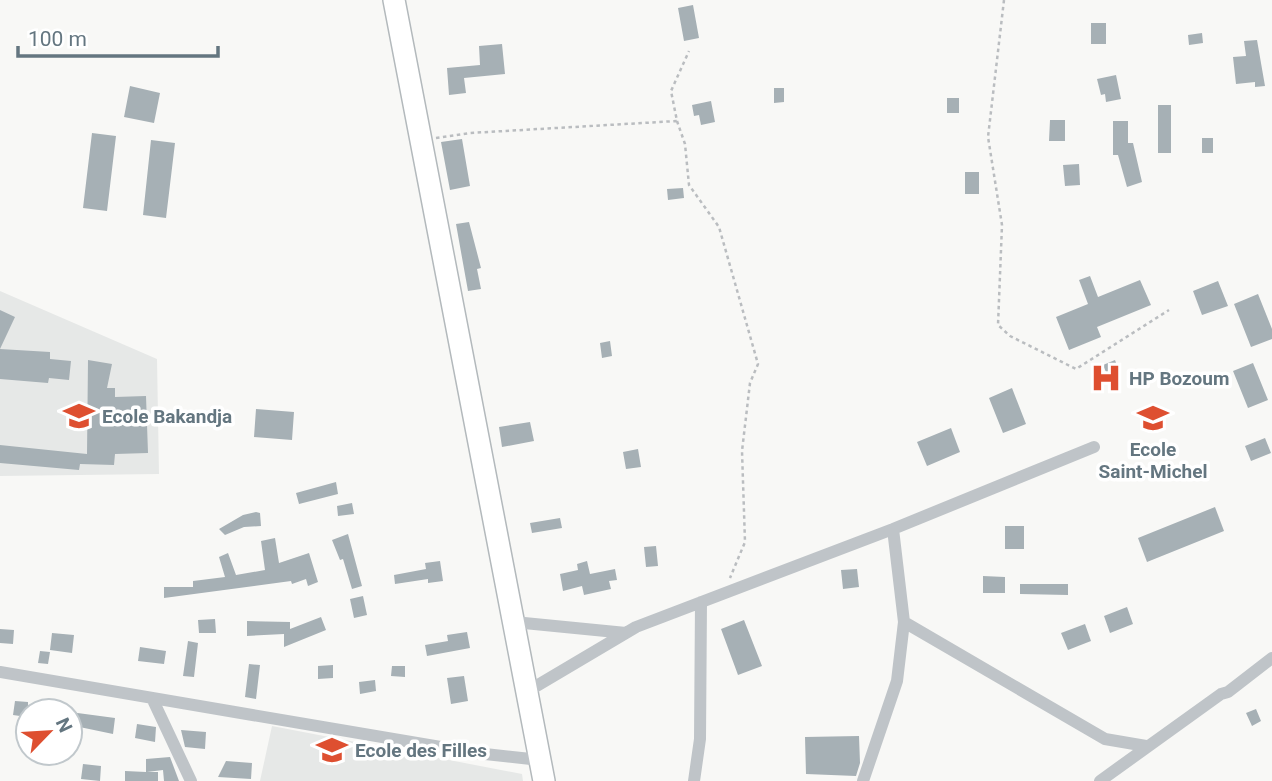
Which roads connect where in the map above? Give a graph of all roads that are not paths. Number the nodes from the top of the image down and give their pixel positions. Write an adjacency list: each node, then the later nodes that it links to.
1 (394, 0): 5 (main road)
2 (1094, 447): 3 (street)
3 (893, 529): 4 (street); 6 (street)
4 (701, 602): 7 (street); 16 (street)
5 (514, 622): 7 (street); 10 (main road)
6 (904, 622): 12 (street); 17 (street)
7 (626, 633): 10 (street)
8 (1272, 658): 12 (street)
9 (0, 672): 11 (street)
10 (528, 691): 13 (main road)
11 (152, 698): 13 (street); 14 (street)
12 (1146, 746): 18 (street)
13 (540, 760): 15 (main road)
14 (191, 781)
15 (544, 781)
16 (694, 781)
17 (863, 781)
18 (1100, 781)

